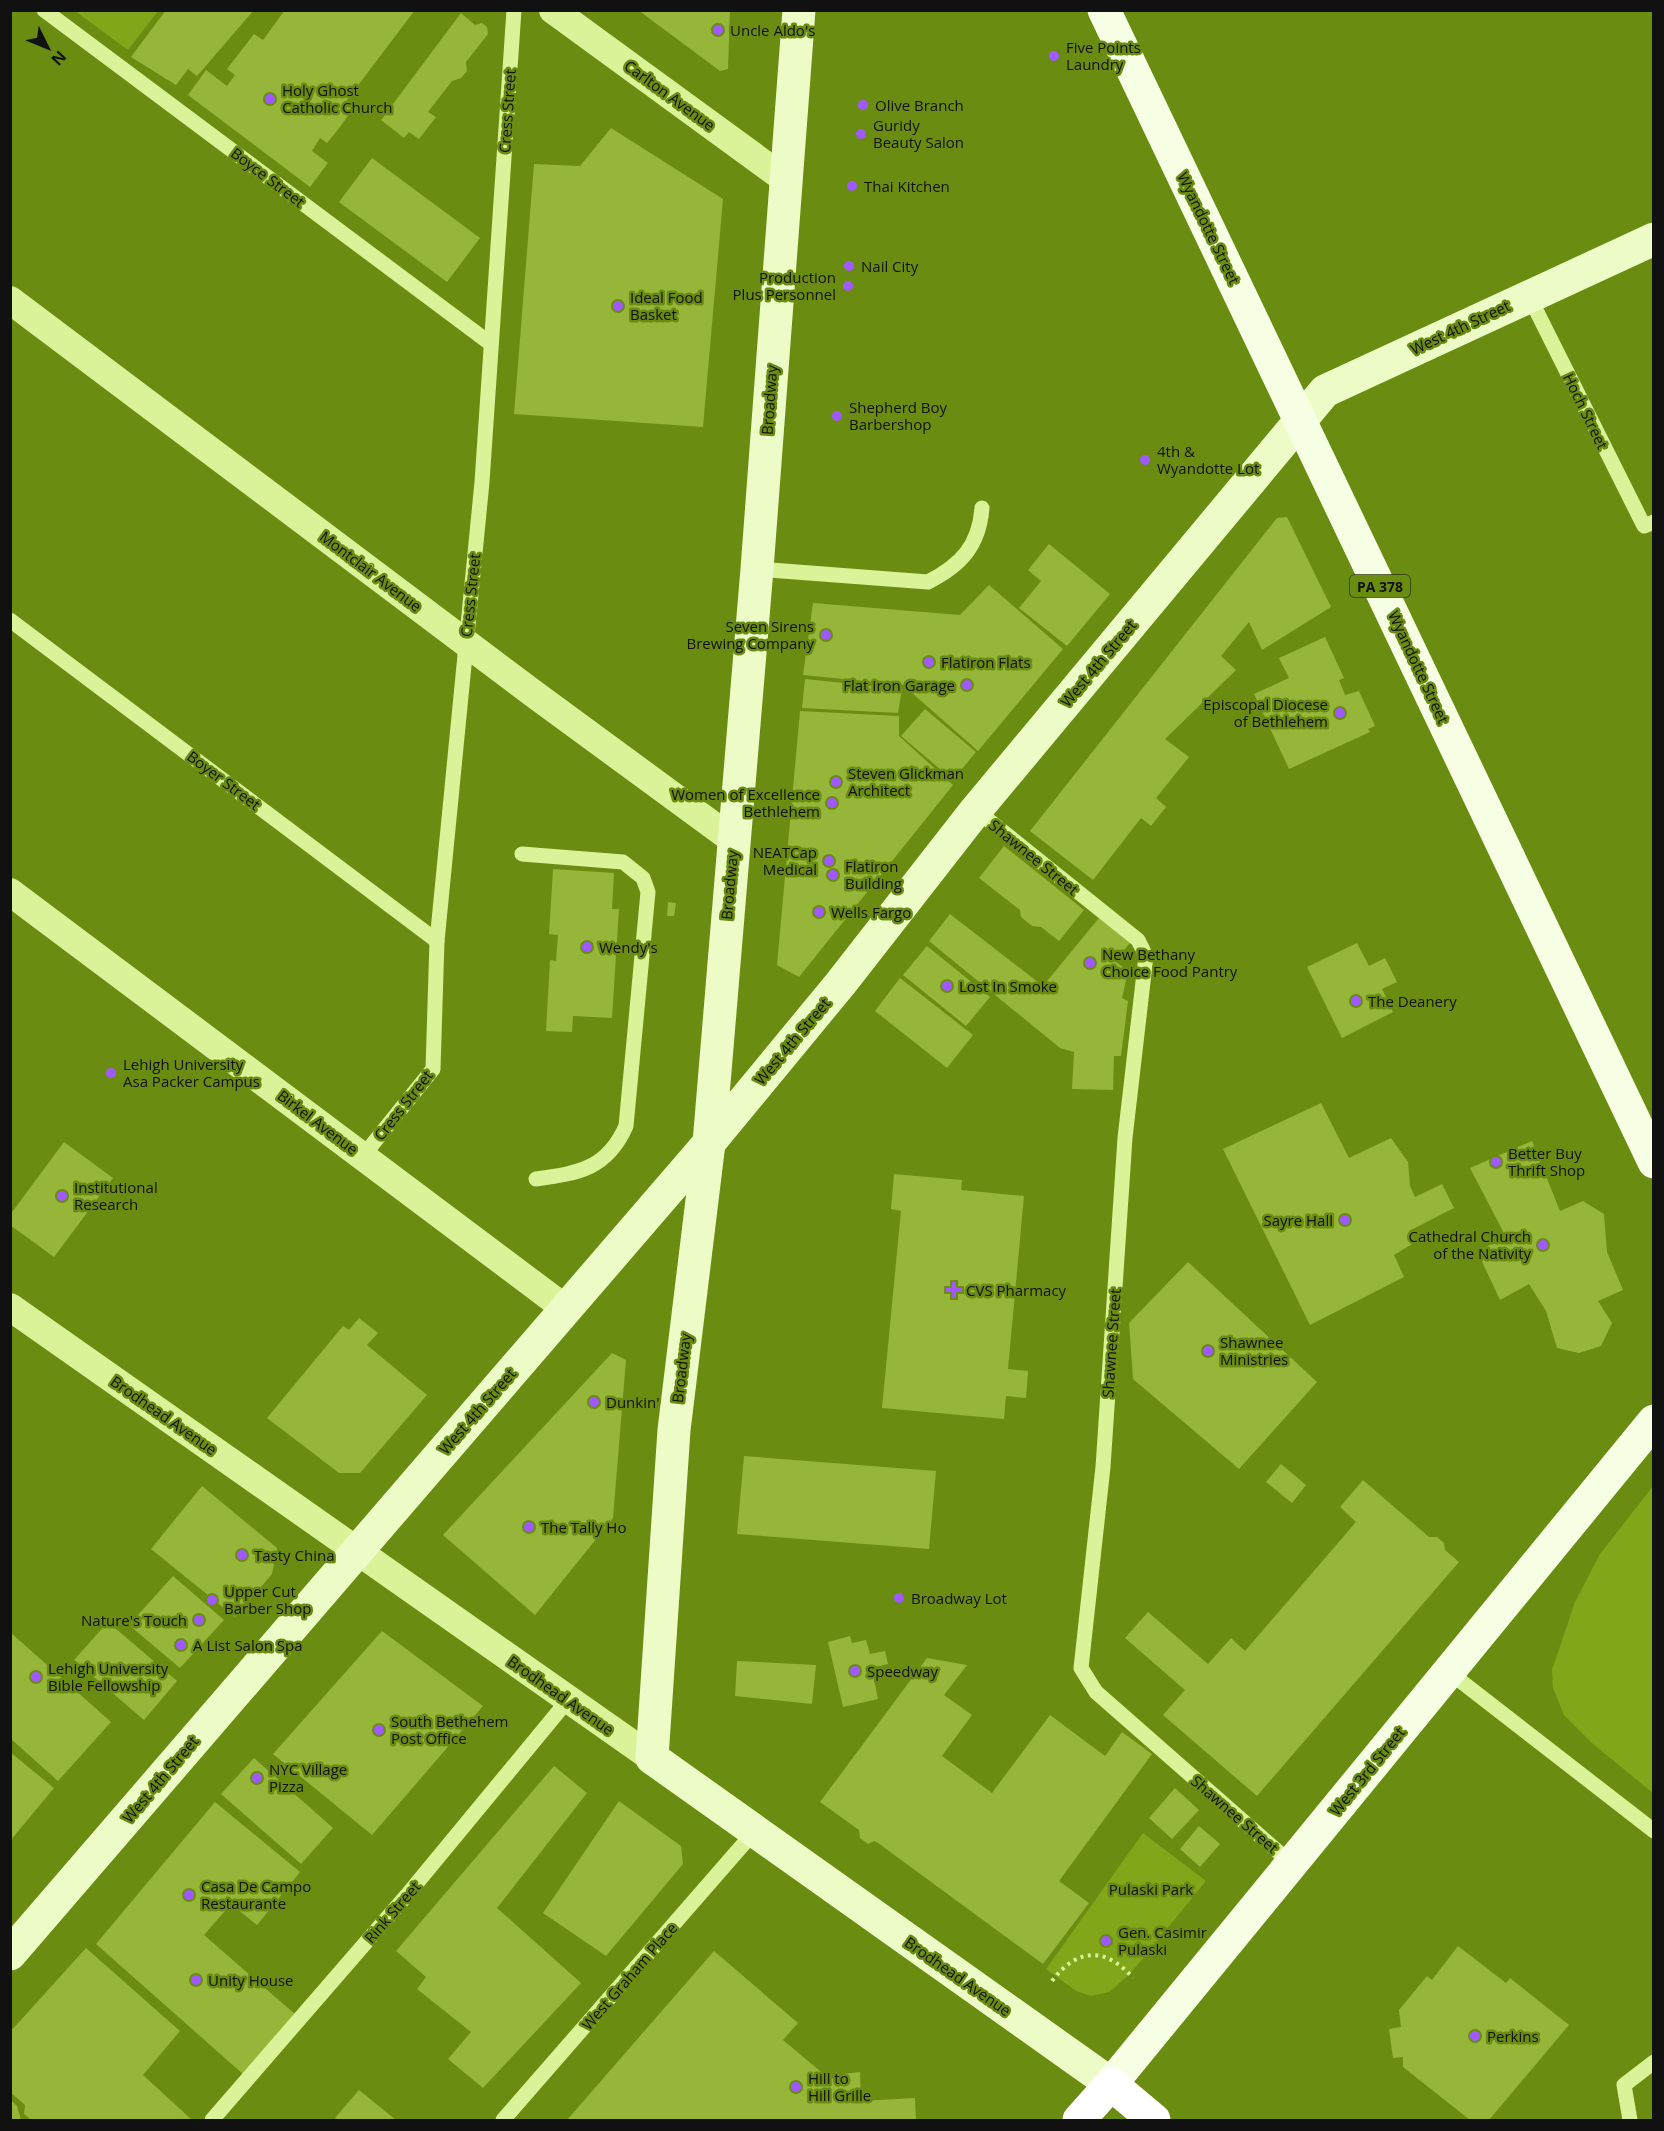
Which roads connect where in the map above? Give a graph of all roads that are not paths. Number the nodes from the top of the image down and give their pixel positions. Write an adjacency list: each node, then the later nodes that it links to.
1 (44, 10): 10 (lane, Boyce Street)
2 (514, 10): 10 (lane, Cress Street)
3 (553, 10): 6 (street, Carlton Avenue)
4 (799, 10): 6 (main road, Broadway)
5 (1104, 10): 11 (main road, Wyandotte Street / PA 378)
6 (786, 180): 14 (main road, Broadway)
7 (1653, 239): 8 (main road, West 4th Street)
8 (1529, 296): 11 (main road, West 4th Street); 13 (lane, Hoch Street)
9 (10, 300): 16 (street, Montclair Avenue)
10 (491, 344): 16 (lane, Cress Street)
11 (1301, 418): 17 (main road, West 4th Street); 24 (main road, Wyandotte Street / PA 378)
12 (982, 508): 14 (lane)
13 (1649, 524)
14 (757, 569): 18 (main road, Broadway)
15 (10, 620): 21 (lane, Boyer Street)
16 (465, 642): 18 (street, Montclair Avenue); 21 (lane, Cress Street)
17 (976, 810): 22 (main road, West 4th Street); 35 (lane, Shawnee Street)
18 (733, 840): 22 (main road, Broadway)
19 (522, 854): 25 (lane)
20 (10, 892): 23 (street, Birkel Avenue)
21 (437, 941): 23 (lane, Cress Street)
22 (709, 1143): 26 (main road, West 4th Street); 32 (main road, Broadway)
23 (363, 1156): 26 (street, Birkel Avenue)
24 (1653, 1162)
25 (536, 1179)
26 (567, 1310): 29 (main road, West 4th Street)
27 (15, 1318): 29 (street, Brodhead Avenue)
28 (1653, 1421): 30 (main road, West 3rd Street)
29 (356, 1551): 31 (street, Brodhead Avenue); 36 (main road, West 4th Street)
30 (1449, 1671): 33 (lane); 35 (main road, West 3rd Street)
31 (568, 1700): 32 (street, Brodhead Avenue); 39 (lane, Rink Street)
32 (652, 1758): 34 (main road, Brodhead Avenue)
33 (1653, 1831)
34 (754, 1832): 38 (main road, Brodhead Avenue); 40 (lane, West Graham Place)
35 (1292, 1864): 38 (main road, West 3rd Street)
36 (10, 1954)
37 (1653, 2062): 43 (lane)
38 (1111, 2084): 41 (highway, West 3rd Street); 42 (highway)
39 (212, 2121)
40 (504, 2121)
41 (1079, 2121)
42 (1154, 2121)
43 (1630, 2121)

